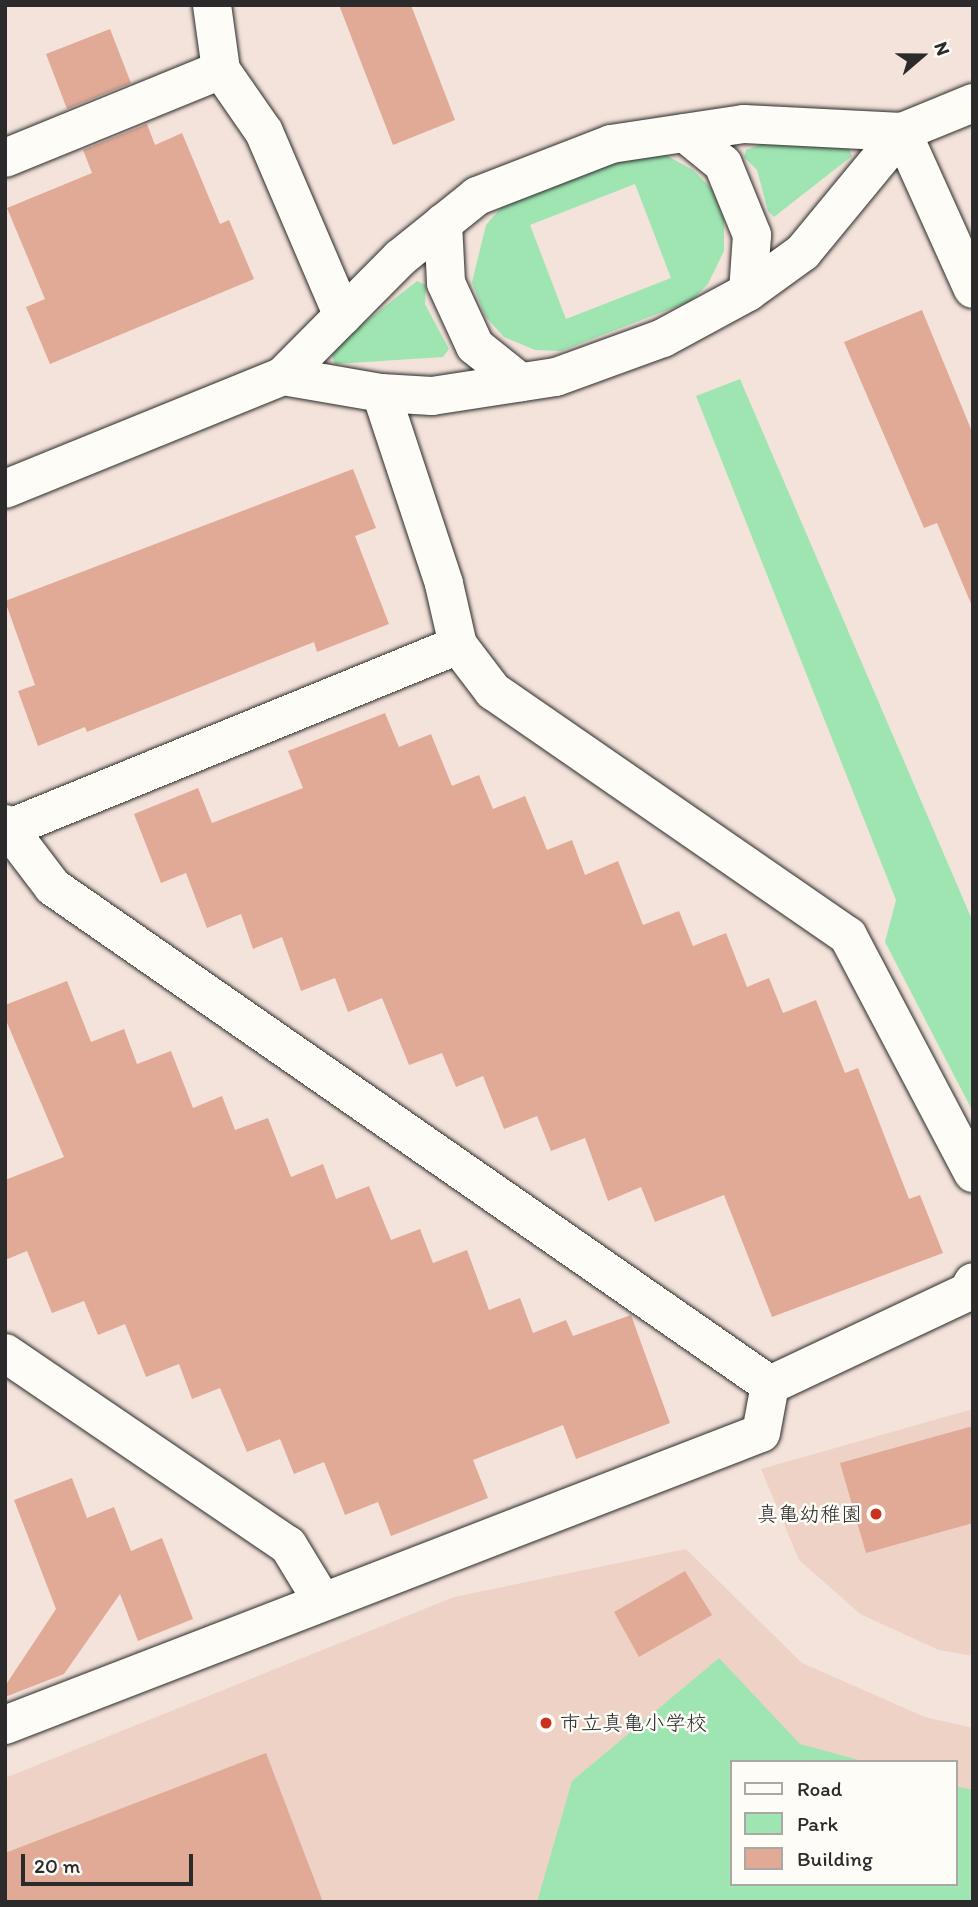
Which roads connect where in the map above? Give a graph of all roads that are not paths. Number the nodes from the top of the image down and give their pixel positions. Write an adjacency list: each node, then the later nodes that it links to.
1 (212, 5): 2 (street)
2 (220, 70): 6 (street); 10 (street)
3 (973, 103): 4 (street)
4 (902, 132): 5 (street); 8 (street); 9 (street)
5 (685, 133): 7 (street); 9 (street)
6 (5, 158)
7 (443, 223): 10 (street); 12 (street)
8 (973, 289)
9 (748, 292): 12 (street)
10 (343, 316): 11 (street)
11 (283, 376): 13 (street); 14 (street)
12 (520, 382): 13 (street)
13 (381, 393): 15 (street)
14 (5, 489)
15 (458, 645): 16 (street); 17 (street)
16 (6, 828): 20 (street)
17 (973, 1173)
18 (973, 1282): 20 (street)
19 (5, 1353): 21 (street)
20 (770, 1385): 21 (street)
21 (322, 1601): 22 (street)
22 (5, 1725)

